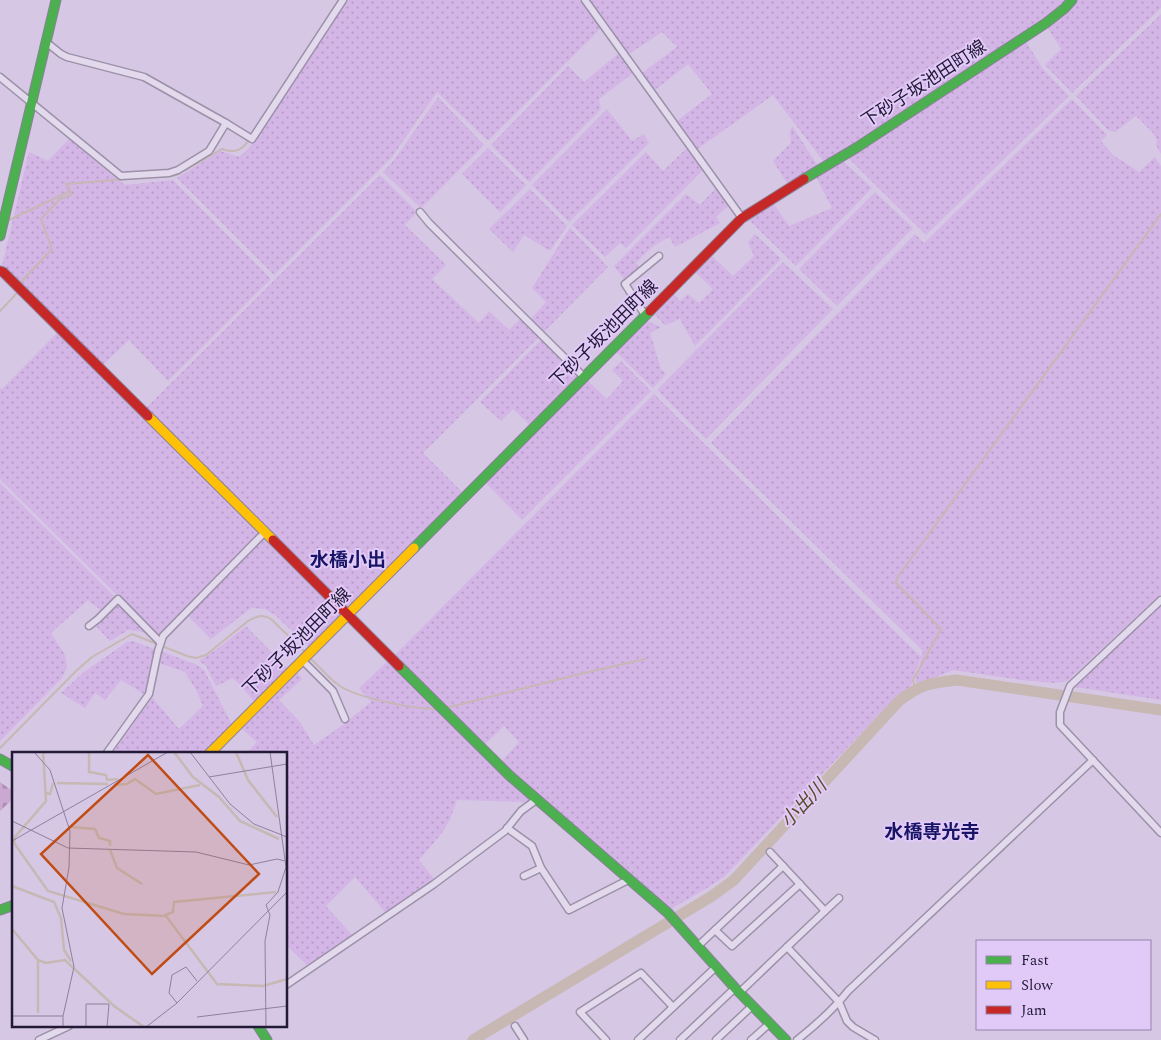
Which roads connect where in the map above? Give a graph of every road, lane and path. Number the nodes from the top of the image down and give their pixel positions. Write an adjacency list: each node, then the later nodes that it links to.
1 (56, 0): 5 (main road)
2 (343, 0): 8 (street)
3 (585, 0): 10 (street)
4 (1072, 0): 10 (main road, 下砂子坂池田町線)
5 (46, 42): 7 (main road); 8 (street)
6 (0, 78): 7 (street)
7 (32, 104): 8 (street); 11 (main road)
8 (226, 123)
9 (420, 212): 15 (street)
10 (742, 218): 14 (main road, 下砂子坂池田町線)
11 (0, 236)
12 (659, 256): 14 (street)
13 (0, 271): 16 (main road)
14 (645, 315): 15 (main road, 下砂子坂池田町線)
15 (584, 377): 18 (main road, 下砂子坂池田町線)
16 (264, 533): 18 (main road); 20 (street)
17 (1161, 600): 26 (street)
18 (348, 615): 21 (main road, 下砂子坂池田町線); 28 (main road)
19 (89, 626): 20 (street)
20 (160, 642): 23 (street)
21 (302, 660): 22 (street); 24 (main road, 下砂子坂池田町線)
22 (345, 719)
23 (107, 752)
24 (212, 752)
25 (0, 759): 27 (main road)
26 (1093, 760): 30 (street); 47 (street)
27 (12, 767)
28 (536, 800): 29 (street); 35 (main road)
29 (507, 828): 33 (street); 45 (street)
30 (1161, 833)
31 (770, 852): 32 (street)
32 (783, 866): 36 (street); 41 (street)
33 (541, 868): 34 (street); 35 (street)
34 (524, 876)
35 (630, 879): 42 (main road)
36 (800, 884): 40 (street); 41 (street)
37 (839, 898): 40 (street)
38 (12, 906): 39 (main road)
39 (0, 910)
40 (825, 911): 43 (street)
41 (715, 930): 42 (street)
42 (698, 946): 44 (main road)
43 (787, 947): 46 (street); 47 (street)
44 (716, 967): 46 (main road); 49 (street)
45 (288, 984)
46 (737, 990): 48 (main road); 59 (street)
47 (839, 1002): 63 (street); 64 (street)
48 (752, 1006): 50 (main road); 60 (street)
49 (673, 1007): 57 (street); 58 (street)
50 (769, 1024): 61 (street); 62 (main road)
51 (515, 1026): 56 (street)
52 (65, 1028): 54 (street)
53 (259, 1028): 55 (main road)
54 (39, 1040)
55 (267, 1040)
56 (524, 1040)
57 (606, 1040)
58 (638, 1040)
59 (680, 1040)
60 (716, 1040)
61 (752, 1040)
62 (786, 1040)
63 (797, 1040)
64 (874, 1040)

